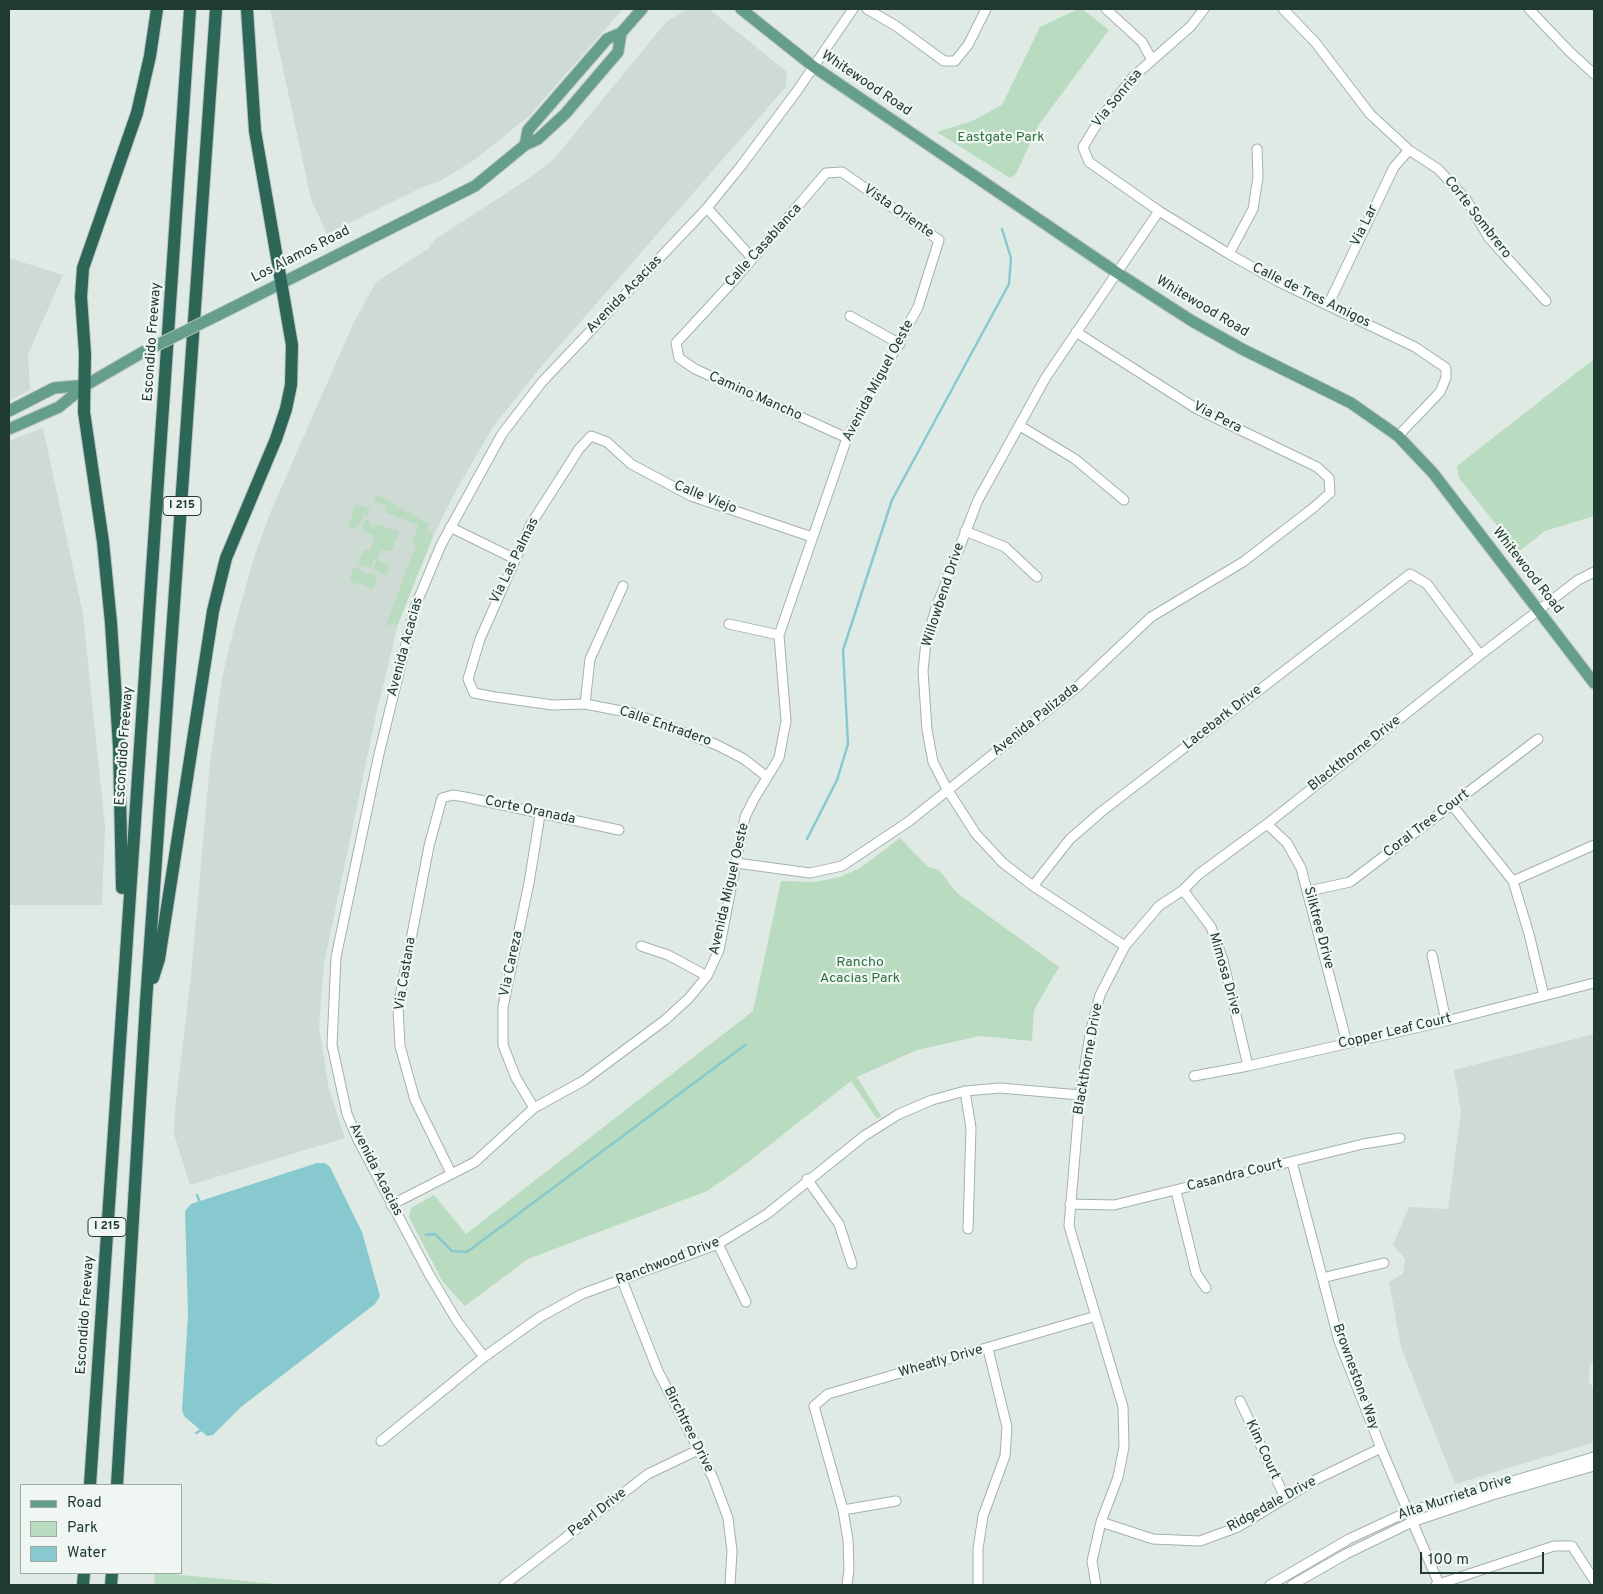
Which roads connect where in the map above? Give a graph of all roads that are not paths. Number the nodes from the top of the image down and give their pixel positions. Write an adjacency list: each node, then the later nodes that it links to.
1 (157, 9): 36 (highway)
2 (190, 9): 76 (highway, Escondido Freeway / I 215)
3 (216, 9): 80 (highway, I 215)
4 (247, 9): 29 (highway)
5 (642, 9): 14 (main road, Los Alamos Road)
6 (741, 9): 16 (main road, Whitewood Road)
7 (853, 9): 16 (street, Avenida Acacias)
8 (867, 9): 9 (street)
9 (986, 9)
10 (1106, 9): 15 (street)
11 (1204, 9): 15 (street, Via Sonrisa)
12 (1283, 9): 20 (street, Corte Sombrero)
13 (1529, 9): 17 (street)
14 (621, 33): 18 (main road, Los Alamos Road); 18 (main road, Los Alamos Road)
15 (1152, 60): 21 (street, Via Sonrisa)
16 (814, 67): 23 (street, Avenida Acacias); 28 (main road, Whitewood Road)
17 (1594, 74)
18 (525, 145): 29 (main road, Los Alamos Road)
19 (1257, 149): 26 (street)
20 (1409, 150): 30 (street, Corte Sombrero); 31 (street, Via Lar)
21 (1105, 172): 24 (street, Calle de Tres Amigos)
22 (858, 184): 25 (street, Vista Oriente); 27 (street, Calle Casablanca)
23 (707, 208): 27 (street); 45 (street, Avenida Acacias)
24 (1159, 211): 26 (street, Calle de Tres Amigos); 28 (street, Willowbend Drive)
25 (939, 240): 35 (street, Avenida Miguel Oeste)
26 (1229, 254): 31 (street, Calle de Tres Amigos)
27 (752, 258): 34 (street, Calle Casablanca)
28 (1116, 272): 33 (street, Willowbend Drive); 40 (main road, Whitewood Road)
29 (281, 282): 36 (main road, Los Alamos Road, bridge); 80 (highway)
30 (1546, 301)
31 (1328, 306): 40 (street, Calle de Tres Amigos)
32 (850, 316): 35 (street)
33 (1076, 332): 38 (street, Willowbend Drive); 44 (street, Via Pera)
34 (676, 343): 41 (street, Camino Mancho)
35 (900, 344): 41 (street, Avenida Miguel Oeste)
36 (86, 385): 37 (main road, Los Alamos Road); 39 (main road, Los Alamos Road); 76 (highway)
37 (9, 411)
38 (1020, 426): 43 (street); 46 (street, Willowbend Drive)
39 (9, 429)
40 (1398, 436): 52 (main road, Whitewood Road)
41 (847, 438): 47 (street, Avenida Miguel Oeste)
42 (607, 442): 47 (street, Calle Viejo); 48 (street, Via Las Palmas)
43 (1124, 500)
44 (1313, 508): 61 (street, Avenida Palizada)
45 (450, 527): 48 (street); 93 (street, Avenida Acacias)
46 (965, 531): 50 (street); 61 (street, Willowbend Drive)
47 (812, 537): 54 (street, Avenida Miguel Oeste)
48 (515, 559): 57 (street, Via Las Palmas)
49 (1594, 572): 52 (street, Blackthorne Drive)
50 (1037, 577)
51 (623, 586): 58 (street)
52 (1539, 611): 55 (street, Blackthorne Drive); 56 (main road, Whitewood Road)
53 (729, 624): 54 (street)
54 (779, 635): 60 (street, Avenida Miguel Oeste)
55 (1480, 655): 65 (street, Blackthorne Drive); 70 (street, Lacebark Drive)
56 (1594, 683)
57 (495, 697): 58 (street, Calle Entradero)
58 (586, 704): 60 (street, Calle Entradero)
59 (1538, 739): 63 (street, Coral Tree Court)
60 (766, 777): 68 (street, Avenida Miguel Oeste)
61 (947, 789): 68 (street, Avenida Palizada); 70 (street, Willowbend Drive)
62 (442, 798): 64 (street, Corte Oranada); 90 (street, Via Castana)
63 (1452, 805): 69 (street); 72 (street, Coral Tree Court)
64 (540, 815): 66 (street, Corte Oranada); 87 (street, Via Careza)
65 (1267, 824): 71 (street, Blackthorne Drive); 72 (street, Silktree Drive)
66 (619, 830)
67 (1594, 845): 69 (street)
68 (736, 863): 77 (street, Avenida Miguel Oeste)
69 (1513, 881): 79 (street)
70 (1033, 886): 74 (street, Willowbend Drive)
71 (1182, 890): 74 (street, Blackthorne Drive); 83 (street, Mimosa Drive)
72 (1309, 891): 82 (street, Silktree Drive)
73 (641, 946): 77 (street)
74 (1125, 946): 86 (street, Blackthorne Drive)
75 (1432, 954): 81 (street)
76 (124, 969): 112 (highway, Escondido Freeway / I 215)
77 (707, 976): 87 (street, Avenida Miguel Oeste)
78 (1594, 983): 79 (street, Copper Leaf Court)
79 (1544, 996): 81 (street, Copper Leaf Court)
80 (146, 1002): 113 (highway, I 215)
81 (1446, 1021): 82 (street, Copper Leaf Court)
82 (1346, 1043): 83 (street, Copper Leaf Court)
83 (1248, 1066): 84 (street, Copper Leaf Court)
84 (1194, 1076)
85 (965, 1091): 86 (street, Ranchwood Drive); 91 (street, Ranchwood Drive); 95 (street)
86 (1080, 1095): 94 (street, Blackthorne Drive)
87 (534, 1108): 90 (street, Avenida Miguel Oeste)
88 (1400, 1138): 89 (street, Casandra Court)
89 (1292, 1162): 92 (street, Casandra Court); 99 (street, Brownestone Way)
90 (451, 1173): 93 (street, Avenida Miguel Oeste)
91 (807, 1179): 96 (street, Ranchwood Drive); 98 (street)
92 (1176, 1191): 94 (street, Casandra Court); 101 (street)
93 (391, 1204): 105 (street, Avenida Acacias)
94 (1070, 1204): 103 (street, Blackthorne Drive)
95 (968, 1228)
96 (718, 1244): 100 (street, Ranchwood Drive); 102 (street)
97 (1384, 1263): 99 (street)
98 (852, 1264)
99 (1322, 1278): 108 (street, Brownestone Way)
100 (622, 1280): 105 (street, Ranchwood Drive); 109 (street, Birchtree Drive)
101 (1206, 1288)
102 (746, 1302)
103 (1096, 1316): 104 (street, Wheatly Drive); 118 (street, Blackthorne Drive)
104 (988, 1349): 116 (street, Wheatly Drive); 126 (street)
105 (484, 1357): 107 (street, Ranchwood Drive)
106 (1240, 1401): 114 (street, Kim Court)
107 (381, 1440)
108 (1381, 1448): 114 (street, Ridgedale Drive); 117 (street, Brownestone Way)
109 (698, 1450): 122 (street, Pearl Drive); 123 (street, Birchtree Drive)
110 (1594, 1457): 117 (street, Alta Murrieta Drive)
111 (1594, 1466): 119 (street, Alta Murrieta Drive)
112 (90, 1484)
113 (117, 1484)
114 (1285, 1498): 118 (street, Ridgedale Drive)
115 (896, 1501): 116 (street)
116 (844, 1510): 125 (street)
117 (1407, 1512): 119 (street, Brownestone Way); 128 (street, Alta Murrieta Drive)
118 (1102, 1522): 127 (street, Blackthorne Drive)
119 (1412, 1522): 121 (street, Brownestone Way); 129 (street, Alta Murrieta Drive)
120 (1594, 1580): 121 (street)
121 (1437, 1584)
122 (504, 1585)
123 (730, 1585): 124 (street)
124 (734, 1585)
125 (847, 1585)
126 (978, 1585)
127 (1096, 1585)
128 (1270, 1585)
129 (1292, 1585)

